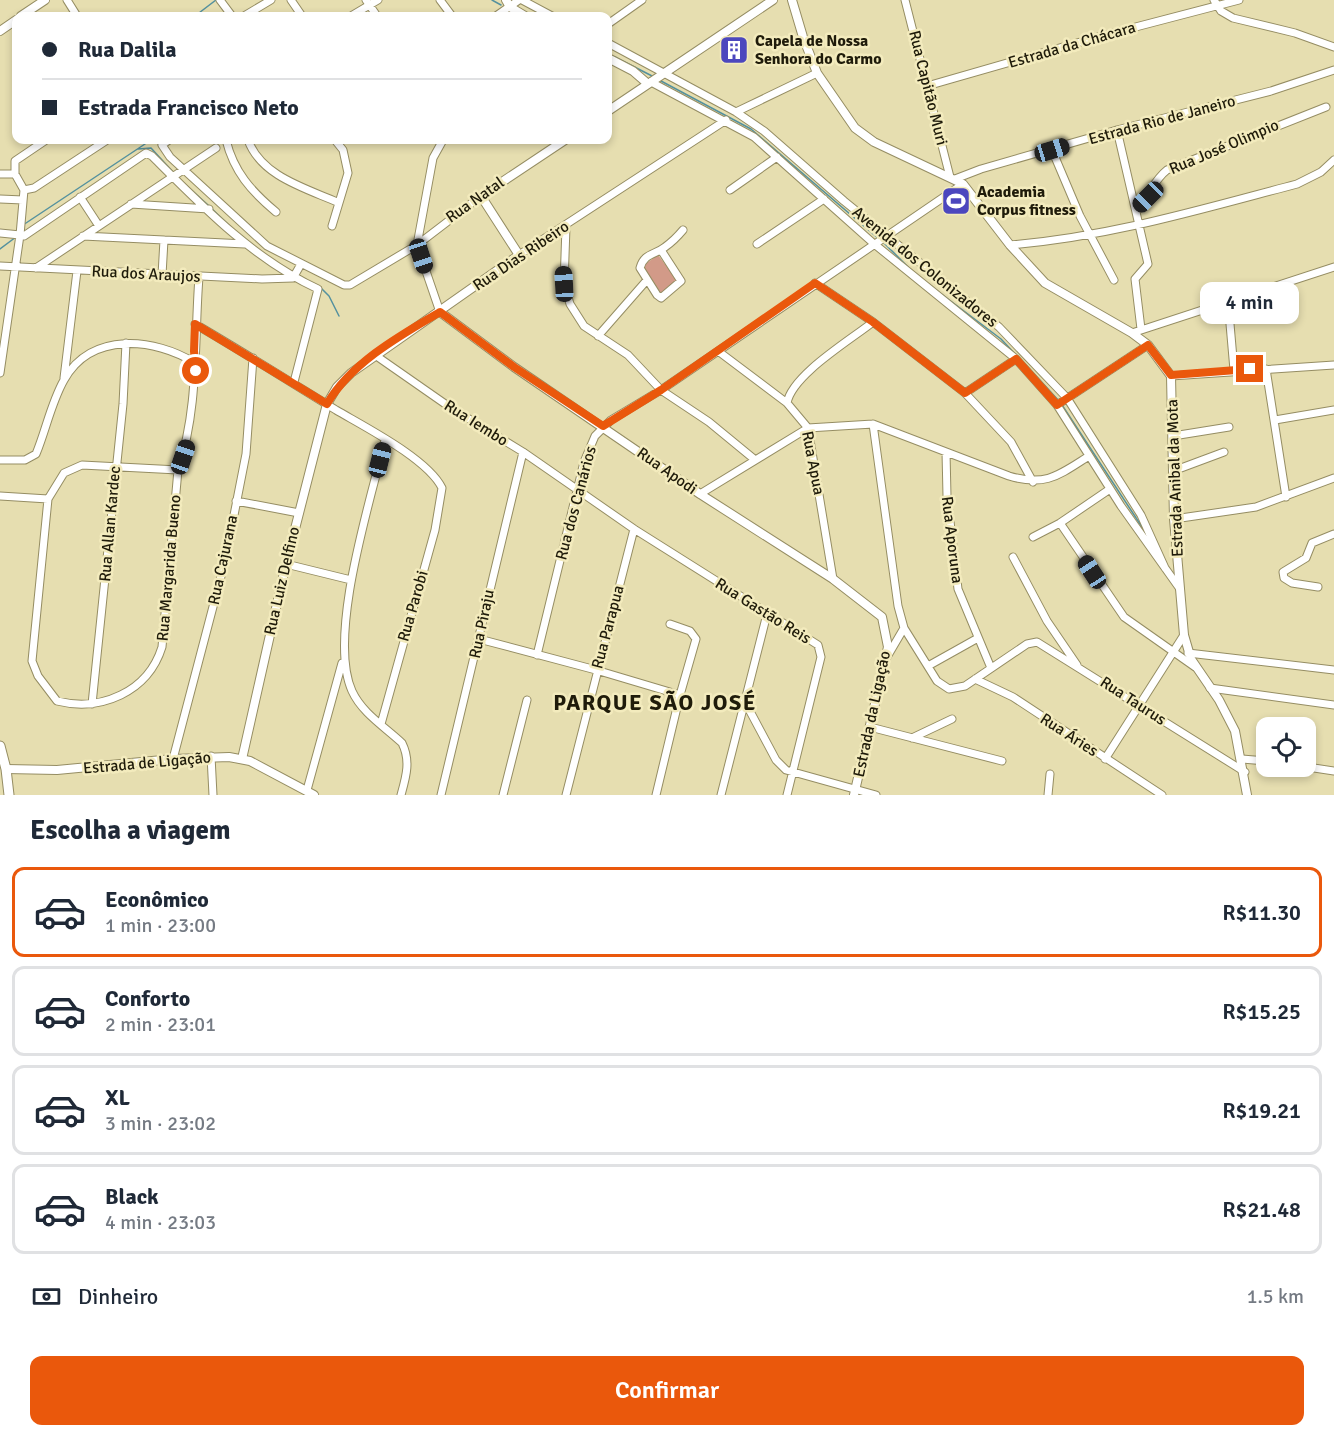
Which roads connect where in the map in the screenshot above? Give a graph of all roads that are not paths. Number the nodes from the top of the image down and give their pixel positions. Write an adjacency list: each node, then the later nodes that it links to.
1 (45, 0): 13 (street)
2 (271, 0): 14 (street)
3 (378, 0): 10 (street)
4 (521, 0): 11 (street); 15 (street)
5 (642, 0): 16 (street)
6 (773, 0): 22 (street)
7 (792, 0): 21 (street, Estrada Anibal da Mota)
8 (905, 0): 23 (street, Rua Capitão Muri)
9 (1239, 0): 12 (street, Estrada da Chácara)
10 (368, 3)
11 (508, 3)
12 (1215, 3): 18 (street); 23 (street, Estrada da Chácara)
13 (27, 12)
14 (251, 12)
15 (544, 12)
16 (612, 21)
17 (612, 46): 22 (street, Avenida dos Colonizadores)
18 (1334, 47)
19 (612, 60): 22 (street, Avenida dos Colonizadores)
20 (1334, 70): 28 (street, Estrada Rio de Janeiro)
21 (818, 73): 26 (street); 45 (street, Estrada Anibal da Mota)
22 (655, 79): 25 (street); 26 (street, Avenida dos Colonizadores); 27 (street, Avenida dos Colonizadores)
23 (927, 86): 45 (street, Rua Capitão Muri)
24 (1326, 107): 56 (street, Rua José Olimpio)
25 (612, 108)
26 (736, 112): 68 (street, Avenida dos Colonizadores)
27 (726, 120): 39 (street, Avenida dos Colonizadores); 62 (street, Rua Dias Ribeiro)
28 (1117, 130): 38 (street, Estrada Rio de Janeiro); 56 (street)
29 (40, 144): 43 (street)
30 (101, 144): 47 (street)
31 (163, 144): 41 (street)
32 (227, 144): 58 (street)
33 (250, 144): 54 (street)
34 (338, 144): 54 (street)
35 (441, 144): 72 (street)
36 (559, 144): 49 (street, Rua Natal)
37 (216, 148): 41 (street)
38 (1052, 150): 45 (street, Estrada Rio de Janeiro); 67 (street)
39 (777, 157): 48 (street); 52 (street, Avenida dos Colonizadores)
40 (1334, 160): 59 (street)
41 (184, 170): 44 (street); 78 (street)
42 (0, 174): 43 (street)
43 (15, 174): 47 (street)
44 (174, 177): 50 (street); 55 (street); 57 (street)
45 (952, 178): 46 (street, Estrada Anibal da Mota)
46 (963, 184): 68 (street, Rua dos Canários); 73 (street, Estrada Anibal da Mota)
47 (24, 190): 53 (street)
48 (730, 190)
49 (481, 196): 72 (street, Rua Natal); 75 (street)
50 (80, 197): 60 (street); 65 (street)
51 (0, 199): 53 (street)
52 (824, 199): 68 (street, Avenida dos Colonizadores); 71 (street)
53 (23, 200): 65 (street)
54 (337, 202): 61 (street)
55 (132, 204): 57 (street); 60 (street)
56 (1137, 208): 59 (street)
57 (209, 209): 70 (street)
58 (276, 213)
59 (1141, 225): 67 (street); 92 (street)
60 (99, 226): 66 (street)
61 (332, 226)
62 (566, 227): 75 (street, Rua Dias Ribeiro); 94 (street)
63 (683, 230): 74 (street)
64 (0, 233): 65 (street)
65 (19, 233): 77 (street)
66 (83, 236): 69 (street); 80 (street)
67 (1092, 236): 73 (street); 86 (street)
68 (880, 238): 87 (street, Rua dos Canários); 100 (street, Avenida dos Colonizadores); 111 (street, Avenida dos Colonizadores)
69 (164, 240): 70 (street); 82 (street)
70 (245, 244): 84 (street)
71 (756, 244)
72 (417, 245): 78 (street, Rua Natal); 89 (street)
73 (1010, 245): 93 (street, Estrada Anibal da Mota)
74 (661, 250): 85 (street); 85 (street)
75 (519, 255): 89 (street, Rua Dias Ribeiro)
76 (0, 266): 77 (street, Rua dos Araujos)
77 (14, 266): 80 (street, Rua dos Araujos); 105 (street)
78 (300, 266): 84 (street)
79 (1334, 267): 88 (street)
80 (36, 268): 81 (street, Rua dos Araujos)
81 (77, 271): 82 (street, Rua dos Araujos); 107 (street)
82 (162, 275): 83 (street, Rua dos Araujos)
83 (199, 277): 84 (street, Rua dos Araujos); 91 (street, Rua Margarida Bueno)
84 (294, 277): 108 (street)
85 (647, 280): 94 (street)
86 (1114, 280)
87 (815, 283): 90 (street); 97 (street, Rua dos Canários)
88 (1228, 301): 92 (street); 104 (street)
89 (440, 312): 98 (street, Rua Dias Ribeiro); 117 (street, Rua Apodi)
90 (873, 322): 110 (street); 112 (street)
91 (195, 324): 99 (street); 101 (street, Rua Margarida Bueno)
92 (1142, 329): 93 (street)
93 (1132, 333): 96 (street, Estrada Anibal da Mota)
94 (598, 336): 109 (street)
95 (126, 344): 101 (street); 107 (street); 129 (street, Rua Allan Kardec)
96 (1148, 345): 106 (street, Estrada Anibal da Mota); 111 (street)
97 (718, 351): 109 (street, Rua dos Canários); 112 (street, Rua Apua)
98 (375, 355): 113 (street, Rua Dias Ribeiro); 122 (street, Rua Iembo)
99 (253, 358): 108 (street); 140 (street, Rua Cajurana)
100 (1016, 359): 110 (street); 111 (street, Avenida dos Colonizadores)
101 (195, 363): 130 (street, Rua Margarida Bueno)
102 (1334, 365): 103 (street)
103 (1266, 369): 104 (street); 115 (street)
104 (1234, 370): 106 (street)
105 (0, 373)
106 (1171, 375): 120 (street, Estrada Anibal da Mota)
107 (64, 378): 127 (street)
108 (294, 382): 113 (street)
109 (661, 390): 117 (street, Rua dos Canários); 126 (street)
110 (965, 393): 133 (street)
111 (1062, 402): 125 (street, Avenida dos Colonizadores); 128 (street, Avenida dos Colonizadores)
112 (787, 403): 119 (street, Rua Apua)
113 (327, 404): 121 (street); 141 (street, Rua Luiz Delfino)
114 (1334, 410): 115 (street)
115 (1275, 420): 138 (street)
116 (873, 424): 119 (street); 123 (street); 156 (street)
117 (603, 426): 135 (street, Rua dos Canários); 136 (street, Rua Apodi)
118 (1229, 427): 120 (street)
119 (808, 428): 126 (street); 150 (street, Rua Apua)
120 (1173, 436): 131 (street, Estrada Anibal da Mota)
121 (385, 440): 151 (street); 181 (street, Rua Parobi)
122 (523, 452): 135 (street, Rua Iembo); 160 (street, Rua Piraju)
123 (946, 452): 133 (street); 159 (street, Rua Aporuna)
124 (1224, 452): 131 (street)
125 (1089, 456): 128 (street, Avenida dos Colonizadores); 133 (street)
126 (754, 459): 136 (street)
127 (0, 460)
128 (1101, 464): 134 (street, Avenida dos Colonizadores); 149 (street, Avenida dos Colonizadores)
129 (115, 466): 130 (street); 139 (street); 177 (street, Rua Allan Kardec)
130 (178, 470): 177 (street, Rua Margarida Bueno)
131 (1173, 471): 142 (street, Estrada Anibal da Mota)
132 (1334, 478): 138 (street)
133 (1033, 482)
134 (1110, 489): 143 (street); 149 (street, Avenida dos Colonizadores)
135 (579, 490): 144 (street, Rua Gastão Reis); 164 (street, Rua dos Canários)
136 (700, 494): 150 (street, Rua Apodi)
137 (0, 496): 139 (street)
138 (1286, 497): 142 (street)
139 (48, 498): 177 (street, Rua Margarida Bueno)
140 (236, 501): 141 (street); 186 (street, Rua Cajurana)
141 (299, 513): 148 (street, Rua Luiz Delfino)
142 (1174, 519): 153 (street, Estrada Anibal da Mota)
143 (1060, 523): 146 (street); 161 (street)
144 (634, 529): 154 (street, Rua Gastão Reis); 170 (street, Rua Parapua)
145 (1334, 534): 152 (street)
146 (1033, 537)
147 (1012, 557): 166 (street)
148 (285, 564): 151 (street); 187 (street, Rua Luiz Delfino)
149 (1165, 568): 153 (street, Avenida dos Colonizadores)
150 (833, 579): 157 (street, Rua Apodi)
151 (351, 580): 163 (street)
152 (1318, 587)
153 (1180, 589): 158 (street, Estrada Anibal da Mota)
154 (767, 614): 176 (street); 196 (street, Rua Gastão Reis)
155 (670, 624): 174 (street)
156 (904, 628): 165 (street); 167 (street)
157 (887, 634): 165 (street, Estrada da Ligação)
158 (1184, 635): 161 (street); 162 (street, Estrada Anibal da Mota)
159 (978, 638): 167 (street); 169 (street)
160 (479, 639): 164 (street); 203 (street, Rua Piraju)
161 (1172, 652): 168 (street); 179 (street)
162 (1188, 653): 168 (street, Estrada Anibal da Mota); 171 (street)
163 (344, 655): 181 (street); 198 (street)
164 (537, 655): 170 (street)
165 (885, 660): 182 (street, Estrada da Ligação)
166 (1077, 664): 169 (street, Rua Taurus); 179 (street, Rua Taurus)
167 (928, 666): 172 (street)
168 (1195, 667): 173 (street, Estrada Anibal da Mota)
169 (992, 668): 172 (street)
170 (596, 670): 174 (street); 205 (street, Rua Parapua)
171 (1334, 670)
172 (975, 679): 188 (street, Rua Áries)
173 (1210, 688): 178 (street); 189 (street, Estrada Anibal da Mota)
174 (680, 695): 206 (street)
175 (527, 700): 204 (street)
176 (744, 700): 196 (street); 207 (street)
177 (92, 704)
178 (1334, 705)
179 (1139, 706): 188 (street); 195 (street, Rua Taurus)
180 (952, 719): 183 (street)
181 (381, 724): 202 (street)
182 (870, 727): 183 (street); 199 (street, Estrada da Ligação)
183 (912, 738): 191 (street)
184 (0, 746): 193 (main road)
185 (212, 756): 186 (street, Estrada de Ligação); 187 (street, Estrada de Ligação); 201 (street)
186 (173, 759): 193 (street, Estrada de Ligação)
187 (242, 759): 198 (street, Estrada de Ligação)
188 (1105, 759): 211 (street, Rua Áries)
189 (1242, 759): 190 (street); 195 (street, Estrada Anibal da Mota)
190 (1256, 760)
191 (1002, 761)
192 (1316, 768): 194 (street)
193 (6, 769): 200 (main road)
194 (1334, 771)
195 (1245, 772): 212 (street, Estrada Anibal da Mota)
196 (792, 773): 199 (street); 208 (street, Rua Gastão Reis)
197 (1050, 774): 210 (street)
198 (310, 792)
199 (854, 792): 209 (street)
200 (9, 795)
201 (213, 795)
202 (401, 795)
203 (441, 795)
204 (503, 795)
205 (566, 795)
206 (656, 795)
207 (721, 795)
208 (787, 795)
209 (876, 795)
210 (1048, 795)
211 (1162, 795)
212 (1247, 795)

